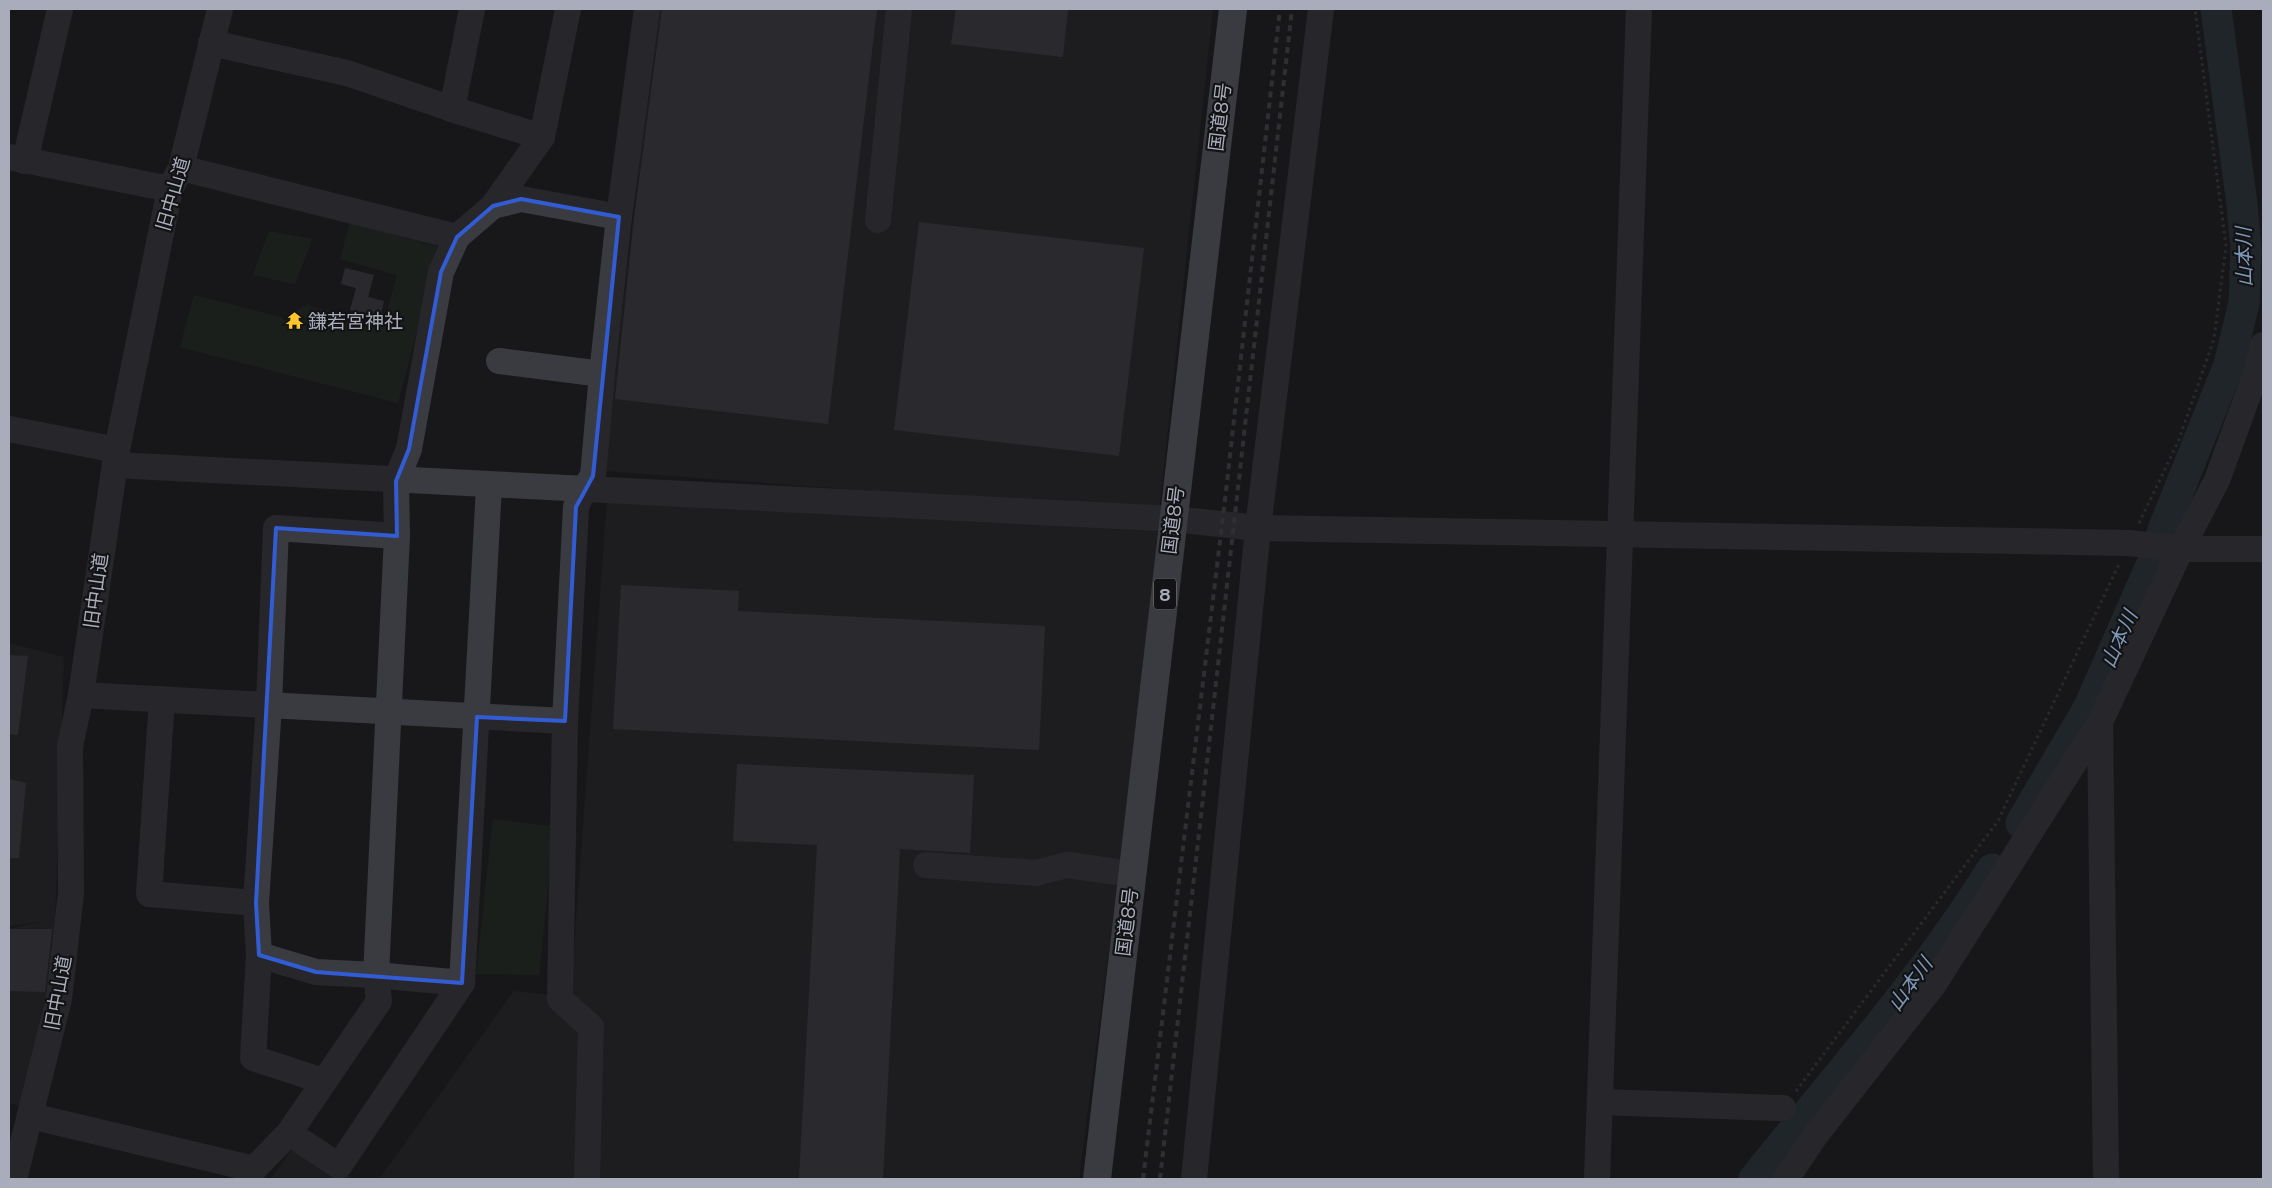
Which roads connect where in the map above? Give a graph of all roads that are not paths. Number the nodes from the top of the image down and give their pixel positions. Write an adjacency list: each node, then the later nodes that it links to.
1 (60, 9): 13 (street)
2 (220, 9): 10 (street, 旧中山道)
3 (472, 9): 11 (street)
4 (568, 9): 12 (street)
5 (647, 9): 16 (street)
6 (899, 9): 17 (street)
7 (1233, 9): 27 (highway, 国道8号 / 8)
8 (1321, 9): 28 (street)
9 (1639, 9): 29 (street)
10 (211, 43): 11 (street); 14 (street, 旧中山道)
11 (452, 109): 12 (street)
12 (542, 137): 15 (street)
13 (17, 159): 14 (street)
14 (175, 178): 18 (street); 23 (street, 旧中山道)
15 (493, 206): 16 (street); 18 (street)
16 (620, 217): 21 (street)
17 (878, 220)
18 (457, 237): 24 (street)
19 (2263, 345): 32 (street)
20 (499, 361): 21 (street)
21 (602, 374): 26 (street)
22 (10, 437): 23 (street)
23 (116, 458): 24 (street); 33 (street, 旧中山道)
24 (396, 481): 25 (street); 30 (street)
25 (488, 486): 26 (street); 37 (street)
26 (582, 490): 27 (street); 38 (street)
27 (1174, 519): 28 (street); 41 (highway, 国道8号 / 8)
28 (1258, 528): 29 (street); 54 (street)
29 (1620, 534): 32 (street); 47 (street)
30 (397, 536): 35 (street); 36 (street)
31 (2263, 548): 32 (street)
32 (2181, 549): 39 (street)
33 (81, 695): 34 (street); 49 (street, 旧中山道)
34 (162, 700): 35 (street); 42 (street)
35 (269, 705): 36 (street); 42 (street)
36 (388, 712): 37 (street); 44 (street)
37 (476, 717): 38 (street); 45 (street)
38 (565, 722): 52 (street)
39 (2100, 722): 56 (street); 57 (street)
40 (926, 865): 41 (street)
41 (1132, 874): 53 (highway, 国道8号 / 8)
42 (256, 903): 43 (street)
43 (259, 955): 44 (street); 46 (street)
44 (376, 975): 45 (street); 46 (street)
45 (462, 983): 50 (street)
46 (323, 1081): 50 (street)
47 (1600, 1102): 48 (street); 55 (street)
48 (1783, 1108)
49 (31, 1116): 50 (street); 51 (street, 旧中山道)
50 (289, 1132)
51 (14, 1179)
52 (587, 1179)
53 (1097, 1179)
54 (1194, 1179)
55 (1597, 1179)
56 (1786, 1179)
57 (2106, 1179)

